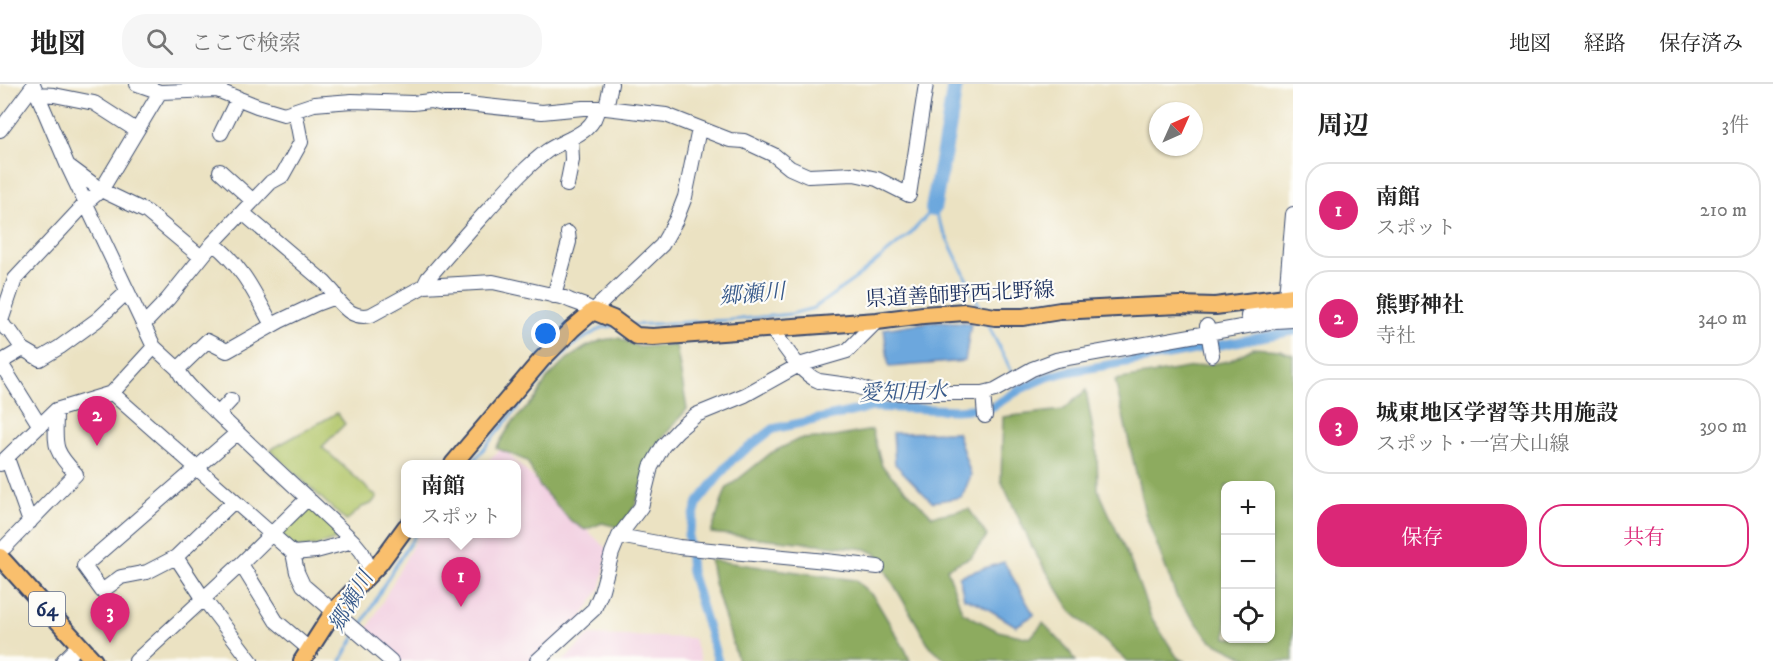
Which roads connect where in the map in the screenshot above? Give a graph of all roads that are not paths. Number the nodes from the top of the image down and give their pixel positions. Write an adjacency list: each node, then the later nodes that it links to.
1 (137, 84): 5 (street)
2 (611, 84): 7 (street)
3 (926, 84): 9 (street)
4 (34, 88): 10 (street); 11 (street); 14 (street)
5 (160, 92): 6 (street); 11 (street)
6 (238, 98): 8 (street); 12 (street)
7 (602, 108): 8 (street); 9 (street); 13 (street)
8 (295, 111): 18 (street)
9 (699, 129): 31 (street)
10 (0, 130)
11 (136, 130): 17 (street)
12 (221, 133)
13 (571, 138): 16 (street); 25 (street)
14 (68, 167): 17 (street); 19 (street)
15 (220, 171): 18 (street)
16 (567, 185)
17 (100, 190): 19 (street); 24 (street)
18 (253, 201): 20 (street)
19 (86, 203): 26 (street); 40 (street)
20 (243, 213): 23 (street); 28 (street)
21 (1293, 214): 29 (street)
22 (568, 233): 27 (street)
23 (213, 243): 24 (street); 35 (street)
24 (201, 257): 34 (street)
25 (424, 286): 27 (street); 28 (street)
26 (127, 292): 34 (street); 40 (street)
27 (554, 296): 30 (street)
28 (335, 297): 35 (street)
29 (1291, 300): 32 (main road, 県道善師野西北野線); 38 (street)
30 (572, 302): 31 (street); 37 (street)
31 (593, 311): 36 (main road, 県道善師野西北野線); 37 (main road)
32 (884, 320): 36 (main road, 県道善師野西北野線); 42 (street)
33 (1293, 320): 38 (street)
34 (144, 324): 39 (street)
35 (272, 325): 44 (street)
36 (771, 328): 42 (street)
37 (572, 329): 53 (main road)
38 (1208, 333): 41 (street); 46 (street)
39 (154, 347): 44 (street); 45 (street)
40 (23, 349): 43 (street)
41 (1212, 355)
42 (799, 365): 46 (street); 61 (street)
43 (0, 369): 51 (street)
44 (178, 369): 49 (street)
45 (112, 393): 48 (street); 55 (street)
46 (983, 393): 50 (street)
47 (231, 400): 49 (street)
48 (56, 410): 51 (street); 58 (street)
49 (218, 414): 52 (street)
50 (985, 416)
51 (40, 426): 54 (street)
52 (237, 433): 55 (street); 56 (street)
53 (457, 460)
54 (3, 461): 58 (street)
55 (197, 467): 57 (street); 65 (street)
56 (308, 498): 59 (street); 62 (street)
57 (234, 501): 59 (street); 65 (street)
58 (30, 522): 63 (street)
59 (271, 532): 64 (street); 66 (street)
60 (401, 533): 68 (main road)
61 (619, 536): 67 (street); 78 (street)
62 (353, 541): 64 (street); 68 (street)
63 (3, 552): 71 (main road, 64)
64 (293, 553): 70 (street)
65 (176, 557): 69 (street)
66 (241, 564): 69 (street); 72 (street)
67 (878, 567)
68 (371, 571): 70 (main road)
69 (203, 598): 75 (street); 76 (street)
70 (334, 611): 72 (main road); 77 (street)
71 (79, 645): 73 (street); 74 (main road, 64)
72 (306, 655)
73 (63, 661)
74 (94, 661)
75 (136, 661)
76 (251, 661)
77 (391, 661)
78 (537, 661)

